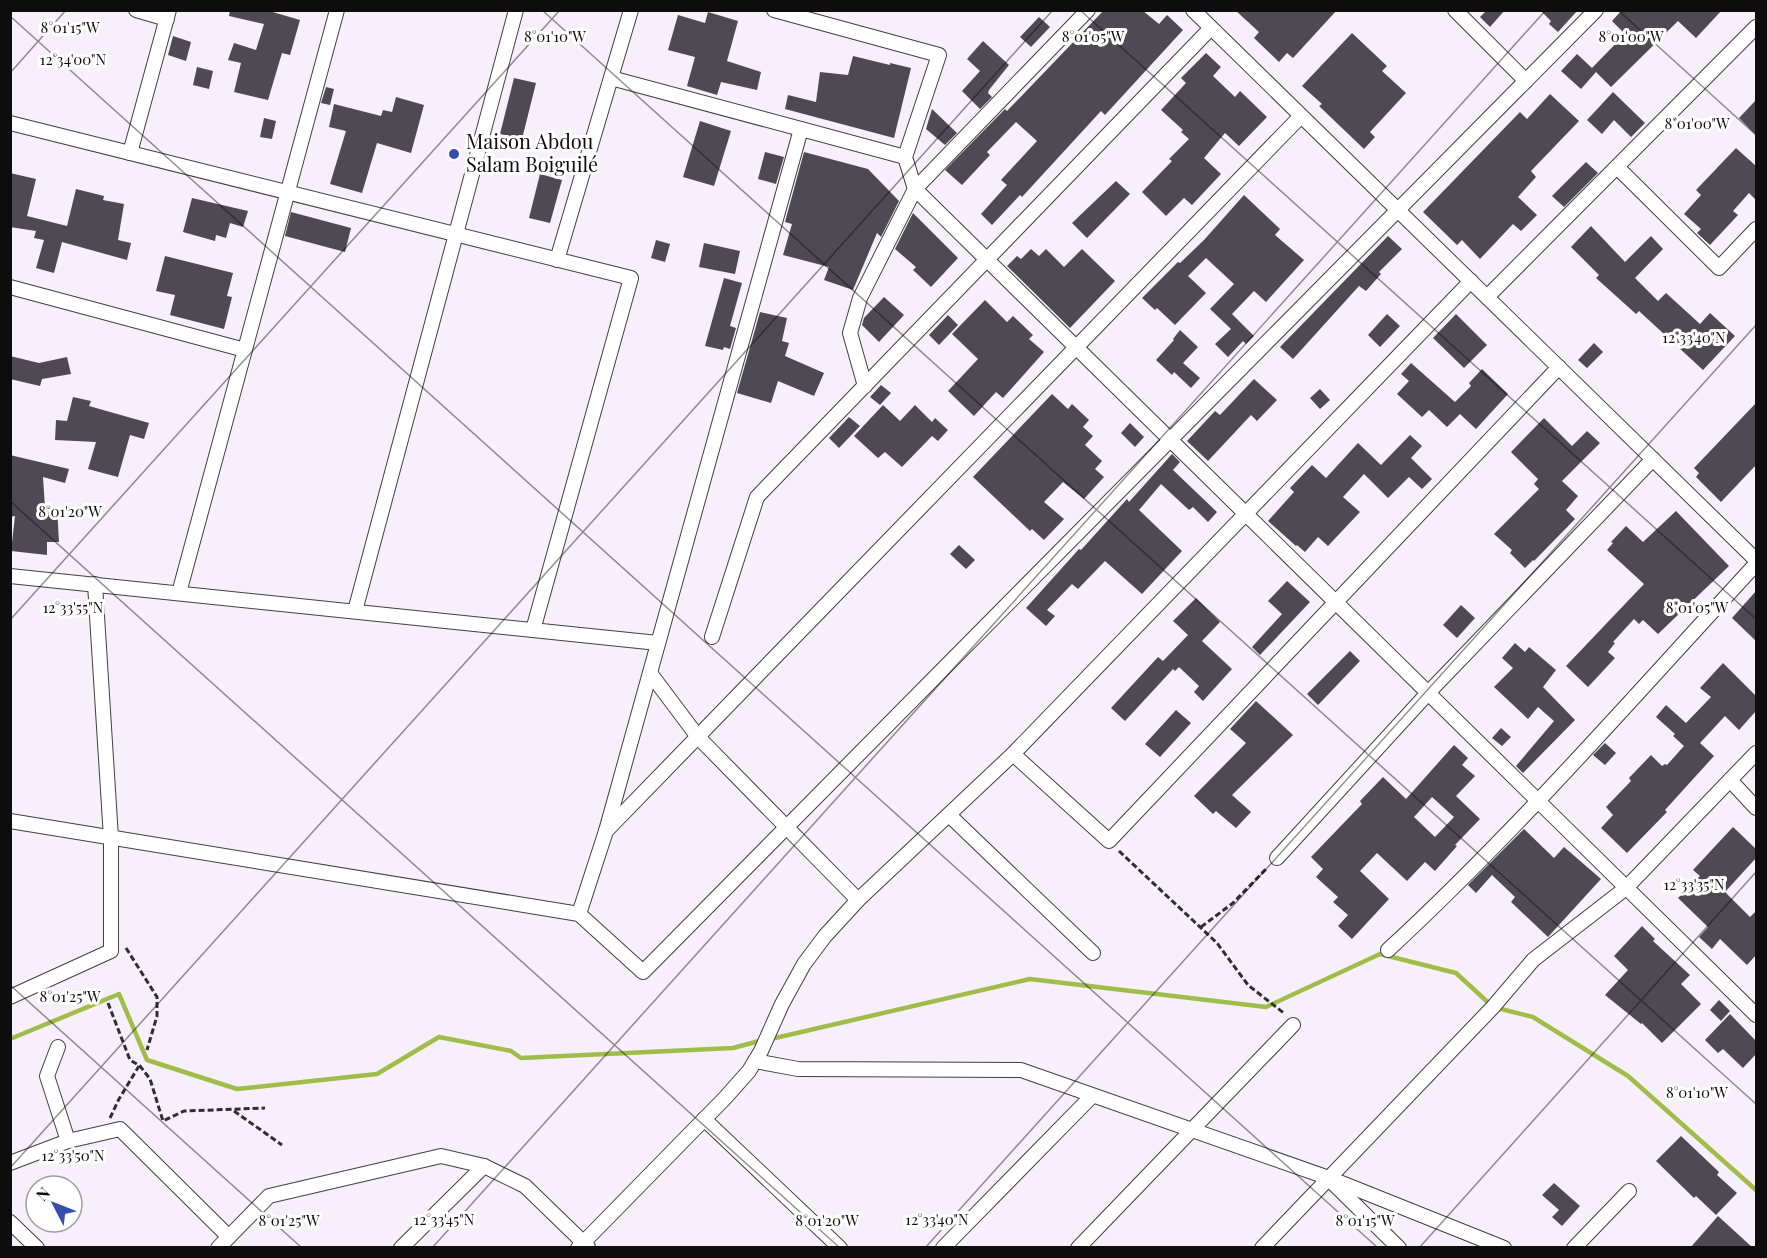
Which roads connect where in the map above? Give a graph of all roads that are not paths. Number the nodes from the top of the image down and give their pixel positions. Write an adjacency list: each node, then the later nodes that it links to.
1 (136, 10): 10 (street)
2 (337, 10): 22 (street)
3 (516, 10): 25 (street)
4 (631, 10): 13 (street)
5 (774, 10): 19 (street)
6 (1088, 10): 21 (street)
7 (1193, 10): 12 (street)
8 (1455, 10): 14 (street)
9 (1596, 10): 14 (street)
10 (168, 15): 18 (street)
11 (1756, 27): 20 (street)
12 (1211, 28): 15 (street); 27 (street)
13 (611, 78): 17 (street); 26 (street)
14 (1526, 81): 23 (street)
15 (1301, 116): 23 (street); 31 (street)
16 (10, 123): 18 (street)
17 (801, 129): 19 (street); 46 (street)
18 (130, 153): 22 (street)
19 (905, 157): 21 (street)
20 (1617, 167): 24 (street); 30 (street)
21 (915, 189): 27 (street); 34 (street)
22 (288, 193): 25 (street); 32 (street)
23 (1398, 210): 28 (street); 35 (street)
24 (1756, 230)
25 (455, 235): 26 (street); 43 (street)
26 (557, 260): 44 (street)
27 (987, 260): 31 (street); 34 (street)
28 (1471, 281): 30 (street); 37 (street)
29 (10, 287): 32 (street)
30 (1487, 297): 33 (street)
31 (1076, 347): 35 (street); 49 (street)
32 (245, 350): 41 (street)
33 (1559, 367): 36 (street); 42 (street)
34 (865, 386): 45 (street)
35 (1171, 440): 37 (street); 57 (street)
36 (1653, 459): 38 (street); 48 (street)
37 (1245, 514): 42 (street); 51 (street)
38 (1756, 562): 53 (street)
39 (10, 576): 40 (street)
40 (95, 584): 41 (street); 59 (street)
41 (179, 593): 43 (street)
42 (1336, 603): 48 (street); 51 (street)
43 (355, 611): 44 (street)
44 (533, 630): 46 (street)
45 (712, 637)
46 (658, 643): 47 (street)
47 (650, 673): 49 (street); 58 (street)
48 (1428, 693): 53 (street); 60 (street)
49 (698, 737): 57 (street); 58 (street)
50 (1756, 753): 52 (street)
51 (1013, 754): 55 (street)
52 (1730, 780): 54 (street); 61 (street)
53 (1538, 801): 61 (street); 64 (street)
54 (1756, 808)
55 (949, 815): 62 (street); 65 (street)
56 (10, 821): 59 (street)
57 (788, 827): 62 (street); 63 (street)
58 (606, 831): 63 (street)
59 (111, 838): 63 (street); 66 (street)
60 (1277, 858)
61 (1626, 888): 67 (street); 77 (street)
62 (858, 900): 70 (street)
63 (579, 914)
64 (1388, 950)
65 (1094, 952)
66 (10, 997)
67 (1756, 1015)
68 (1293, 1025): 73 (street)
69 (58, 1047): 74 (street)
70 (758, 1056): 71 (street); 72 (street)
71 (1092, 1096): 73 (street); 86 (street)
72 (704, 1119): 81 (street); 85 (street)
73 (1192, 1130): 77 (street); 87 (street)
74 (68, 1141): 75 (street); 80 (street)
75 (10, 1163)
76 (484, 1166): 80 (street); 81 (street); 84 (street)
77 (1329, 1178): 88 (street); 89 (street); 90 (street)
78 (1629, 1191): 91 (street)
79 (10, 1221): 82 (street)
80 (229, 1237): 83 (street)
81 (583, 1246)
82 (37, 1248)
83 (218, 1248)
84 (401, 1248)
85 (840, 1248)
86 (943, 1248)
87 (1078, 1248)
88 (1262, 1248)
89 (1400, 1248)
90 (1504, 1248)
91 (1574, 1248)

